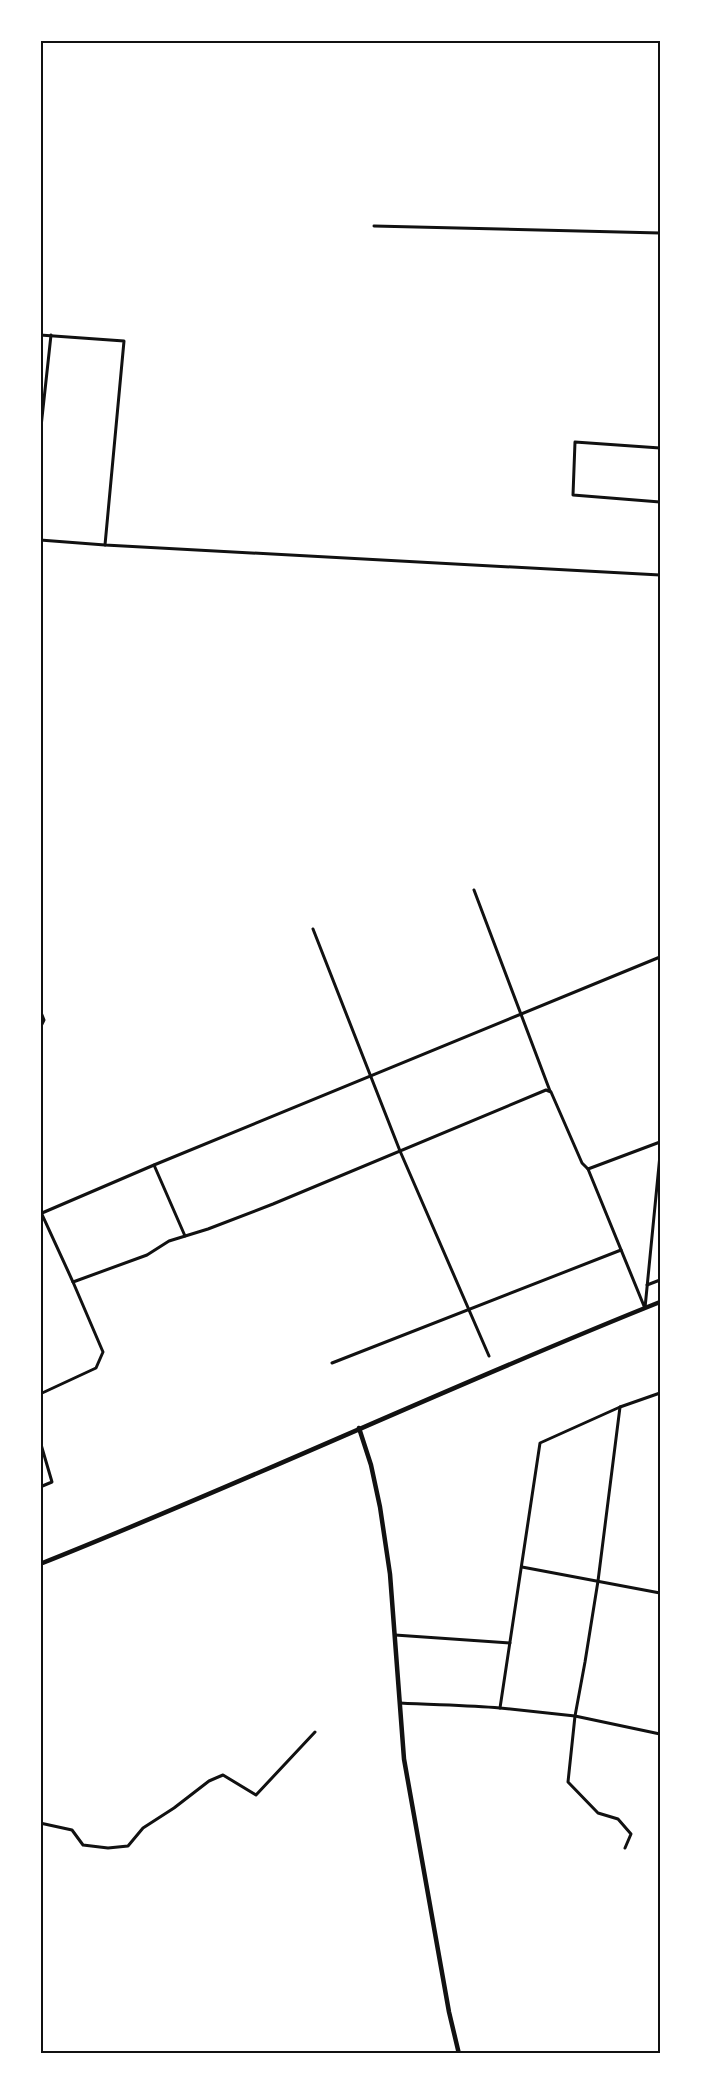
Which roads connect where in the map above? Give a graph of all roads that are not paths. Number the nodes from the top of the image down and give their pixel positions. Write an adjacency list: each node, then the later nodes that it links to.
1 (374, 226): 2 (street)
2 (660, 233)
3 (40, 334): 4 (street)
4 (51, 335): 5 (street); 9 (street)
5 (40, 436)
6 (660, 448): 7 (street)
7 (660, 501)
8 (40, 540): 9 (street)
9 (105, 545): 10 (street)
10 (660, 575)
11 (474, 890): 15 (street)
12 (313, 929): 17 (street)
13 (660, 957): 15 (street)
14 (40, 1010): 16 (street)
15 (522, 1014): 17 (street); 18 (street)
16 (40, 1028)
17 (371, 1076): 20 (street); 22 (street)
18 (551, 1092): 20 (street); 23 (street)
19 (660, 1142): 23 (street)
20 (400, 1151): 25 (street); 32 (street)
21 (660, 1155): 29 (street)
22 (154, 1165): 24 (street); 25 (street)
23 (588, 1169): 26 (street)
24 (41, 1211): 28 (street)
25 (185, 1236): 28 (street)
26 (621, 1250): 31 (street); 32 (street)
27 (660, 1280): 29 (street)
28 (72, 1282): 36 (street)
29 (647, 1285): 31 (street)
30 (660, 1302): 31 (main road)
31 (645, 1308): 38 (main road)
32 (470, 1310): 33 (street); 34 (street)
33 (489, 1356)
34 (332, 1363)
35 (660, 1393): 37 (street)
36 (40, 1394)
37 (620, 1407): 42 (street); 43 (street)
38 (359, 1428): 41 (main road); 45 (main road)
39 (40, 1441): 40 (street)
40 (40, 1487)
41 (40, 1564)
42 (522, 1567): 43 (street); 46 (street)
43 (598, 1581): 44 (street); 49 (street)
44 (660, 1593)
45 (394, 1635): 46 (street); 47 (main road)
46 (510, 1643): 48 (street)
47 (399, 1703): 48 (street); 54 (main road)
48 (500, 1708): 49 (street)
49 (574, 1716): 51 (street); 53 (street)
50 (315, 1732): 52 (street)
51 (660, 1734)
52 (40, 1823)
53 (625, 1848)
54 (459, 2054)

